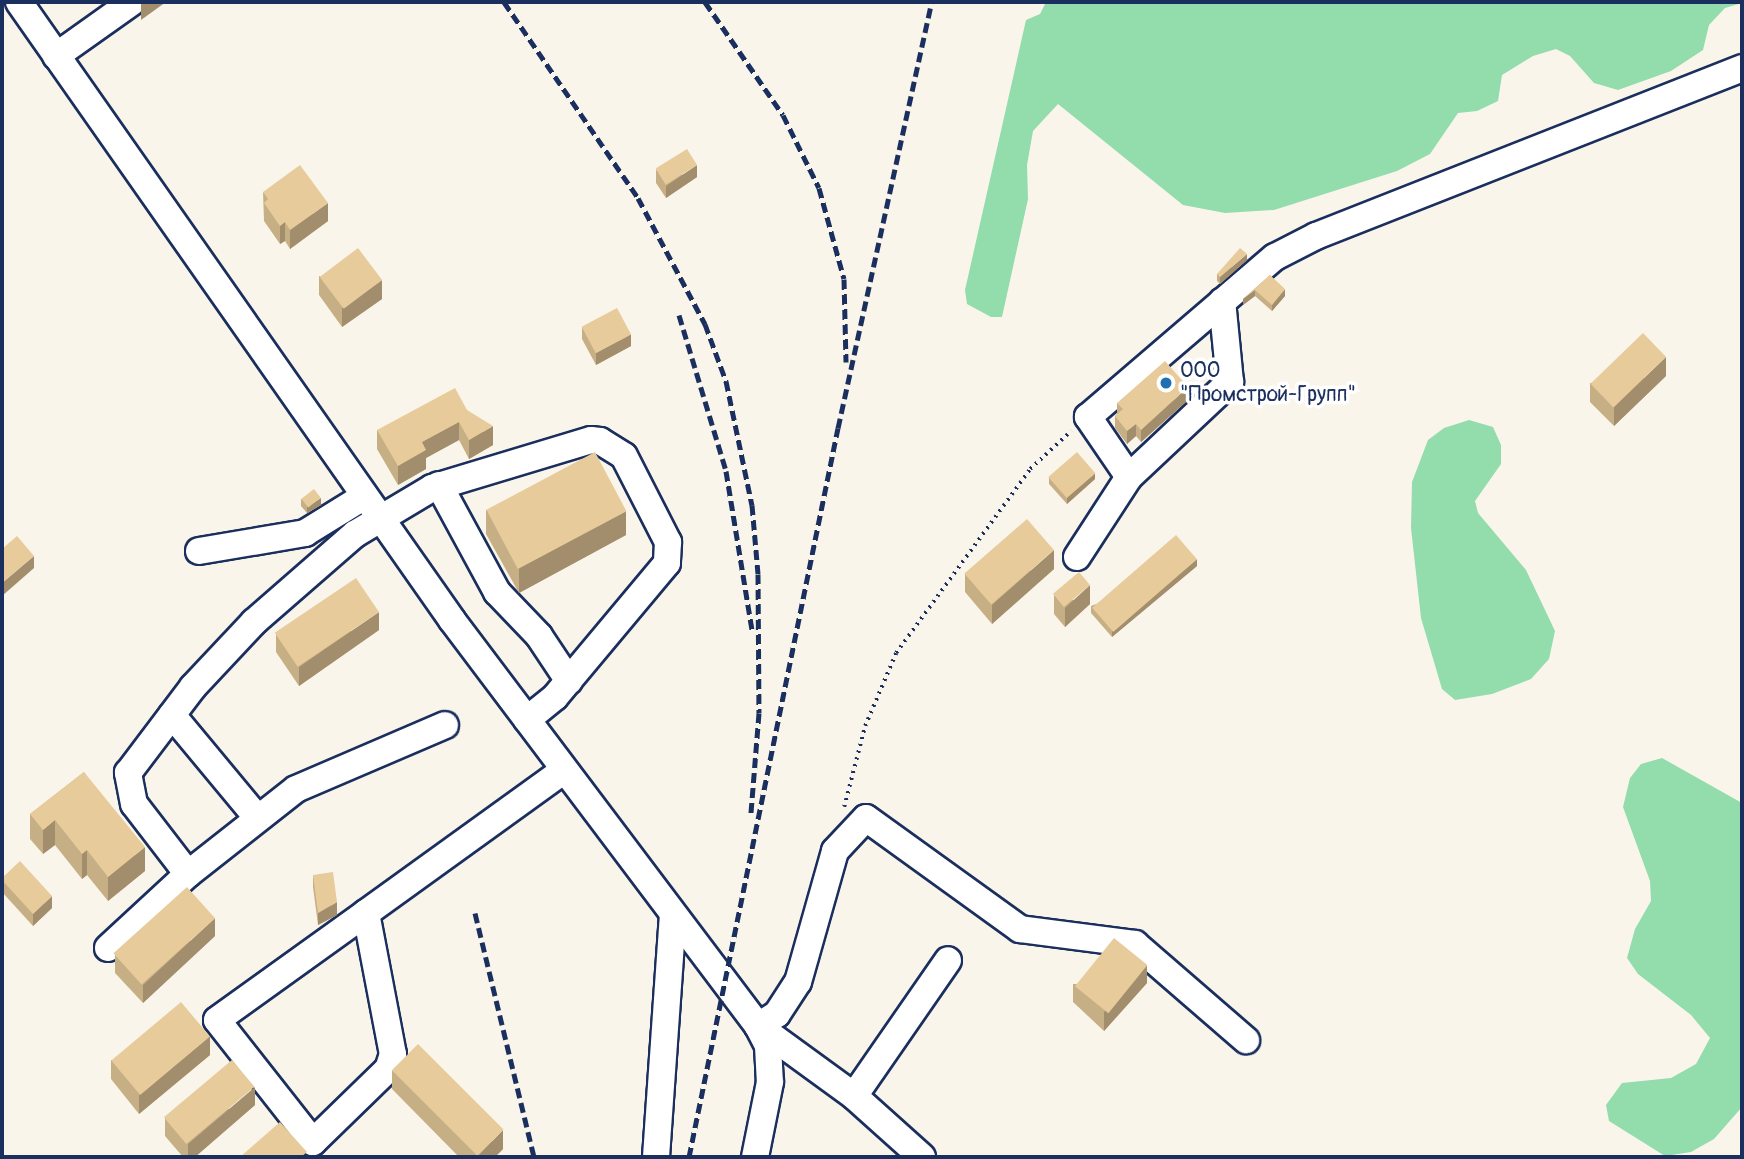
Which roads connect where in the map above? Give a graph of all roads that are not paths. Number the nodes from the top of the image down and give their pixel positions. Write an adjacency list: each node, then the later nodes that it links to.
1 (19, 2): 3 (street)
2 (132, 2): 3 (street)
3 (56, 56): 8 (street)
4 (1742, 68): 5 (street)
5 (1222, 301): 6 (street); 6 (street)
6 (1129, 477): 10 (street)
7 (439, 485): 8 (street); 11 (street); 11 (street)
8 (373, 507): 9 (street); 12 (street); 13 (street)
9 (199, 551)
10 (1077, 556)
11 (569, 681): 13 (street)
12 (172, 715): 16 (street); 17 (street)
13 (527, 720): 15 (street)
14 (445, 725): 16 (street)
15 (564, 770): 18 (street); 19 (street)
16 (256, 817): 17 (street)
17 (188, 874): 20 (street)
18 (366, 913): 18 (street)
19 (673, 916): 22 (street); 25 (street)
20 (108, 948)
21 (948, 960): 24 (street)
22 (758, 1026): 23 (street); 24 (street); 26 (street)
23 (1245, 1040)
24 (854, 1096): 27 (street)
25 (656, 1157)
26 (755, 1157)
27 (922, 1157)

